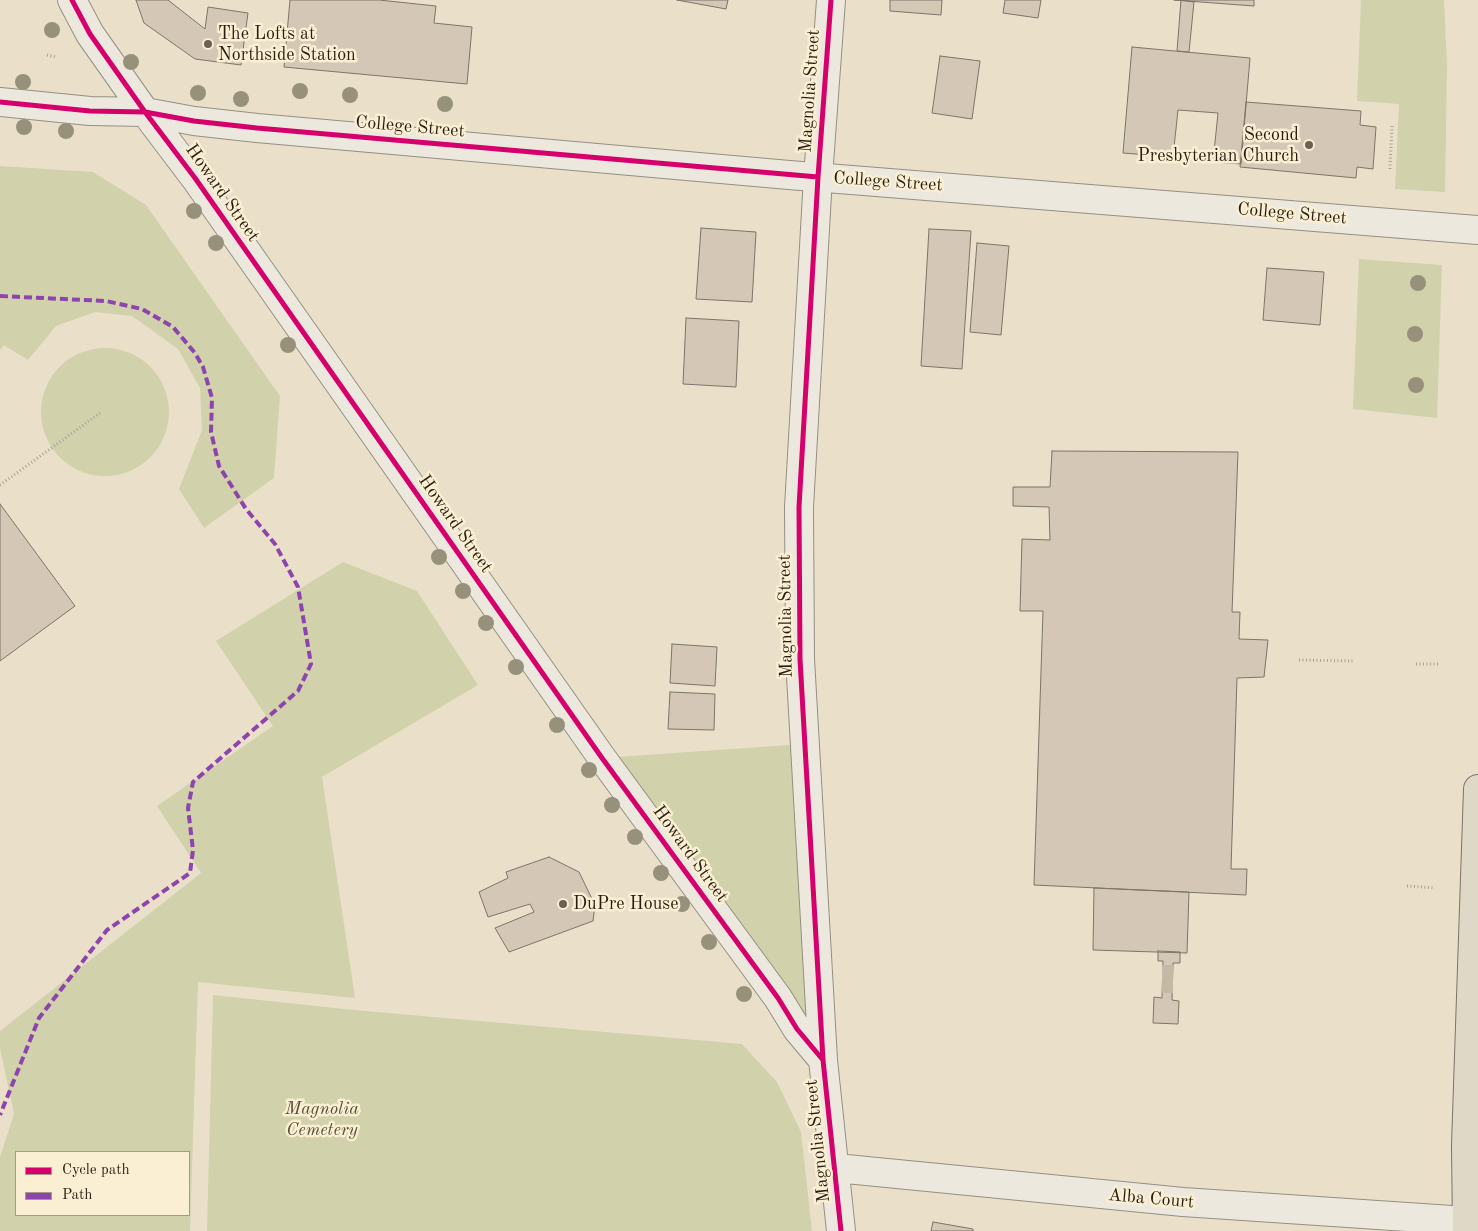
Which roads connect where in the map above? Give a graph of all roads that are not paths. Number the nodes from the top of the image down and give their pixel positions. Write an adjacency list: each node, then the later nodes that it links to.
1 (72, 0): 4 (street, Howard Street)
2 (831, 0): 5 (street, Magnolia Street)
3 (0, 102): 4 (street, College Street)
4 (144, 112): 5 (street, College Street); 8 (street, Howard Street)
5 (818, 177): 6 (street, College Street); 8 (street, Magnolia Street)
6 (1478, 230)
7 (1478, 789): 9 (main road)
8 (822, 1060): 10 (street, Magnolia Street)
9 (1472, 1145): 11 (main road)
10 (836, 1168): 11 (street, Alba Court); 12 (street, Magnolia Street)
11 (1467, 1226)
12 (841, 1231)

